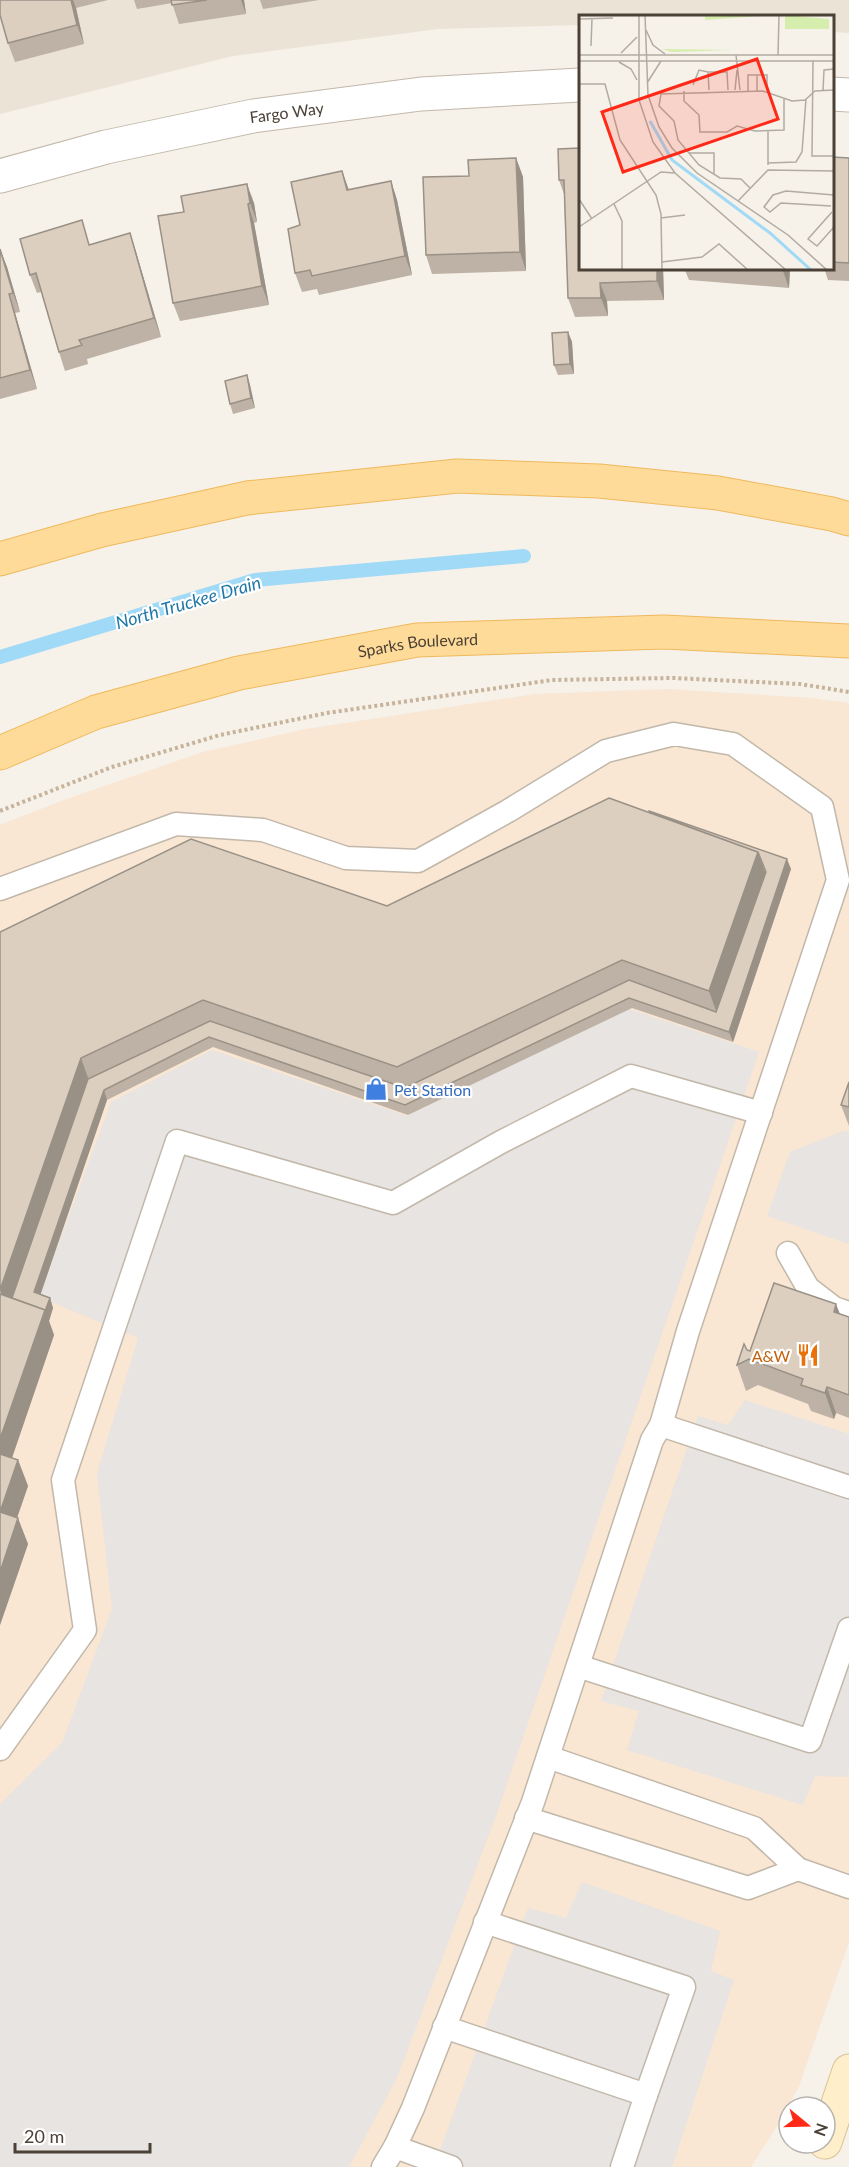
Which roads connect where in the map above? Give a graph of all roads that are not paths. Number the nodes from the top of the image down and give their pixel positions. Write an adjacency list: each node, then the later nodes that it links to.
1 (579, 85): 4 (street, Fargo Way)
2 (834, 94): 3 (street)
3 (849, 95)
4 (0, 176)
5 (849, 519): 6 (main road)
6 (0, 559)
7 (849, 641): 8 (main road, Sparks Boulevard)
8 (0, 753)
9 (0, 889): 10 (lane)
10 (761, 1113): 13 (lane); 17 (lane)
11 (788, 1253): 12 (lane)
12 (849, 1313)
13 (661, 1425): 14 (lane); 16 (lane)
14 (849, 1487)
15 (849, 1629): 16 (lane)
16 (578, 1666): 18 (lane)
17 (0, 1749)
18 (548, 1757): 19 (lane); 20 (lane)
19 (526, 1818): 20 (lane); 22 (lane)
20 (798, 1869): 21 (lane)
21 (849, 1887)
22 (485, 1922): 23 (lane); 25 (lane)
23 (444, 2027): 25 (lane); 27 (lane)
24 (849, 2071): 26 (main road)
25 (646, 2095): 30 (lane)
26 (837, 2107)
27 (395, 2148): 28 (lane); 29 (lane)
28 (382, 2167)
29 (451, 2167)
30 (622, 2167)

